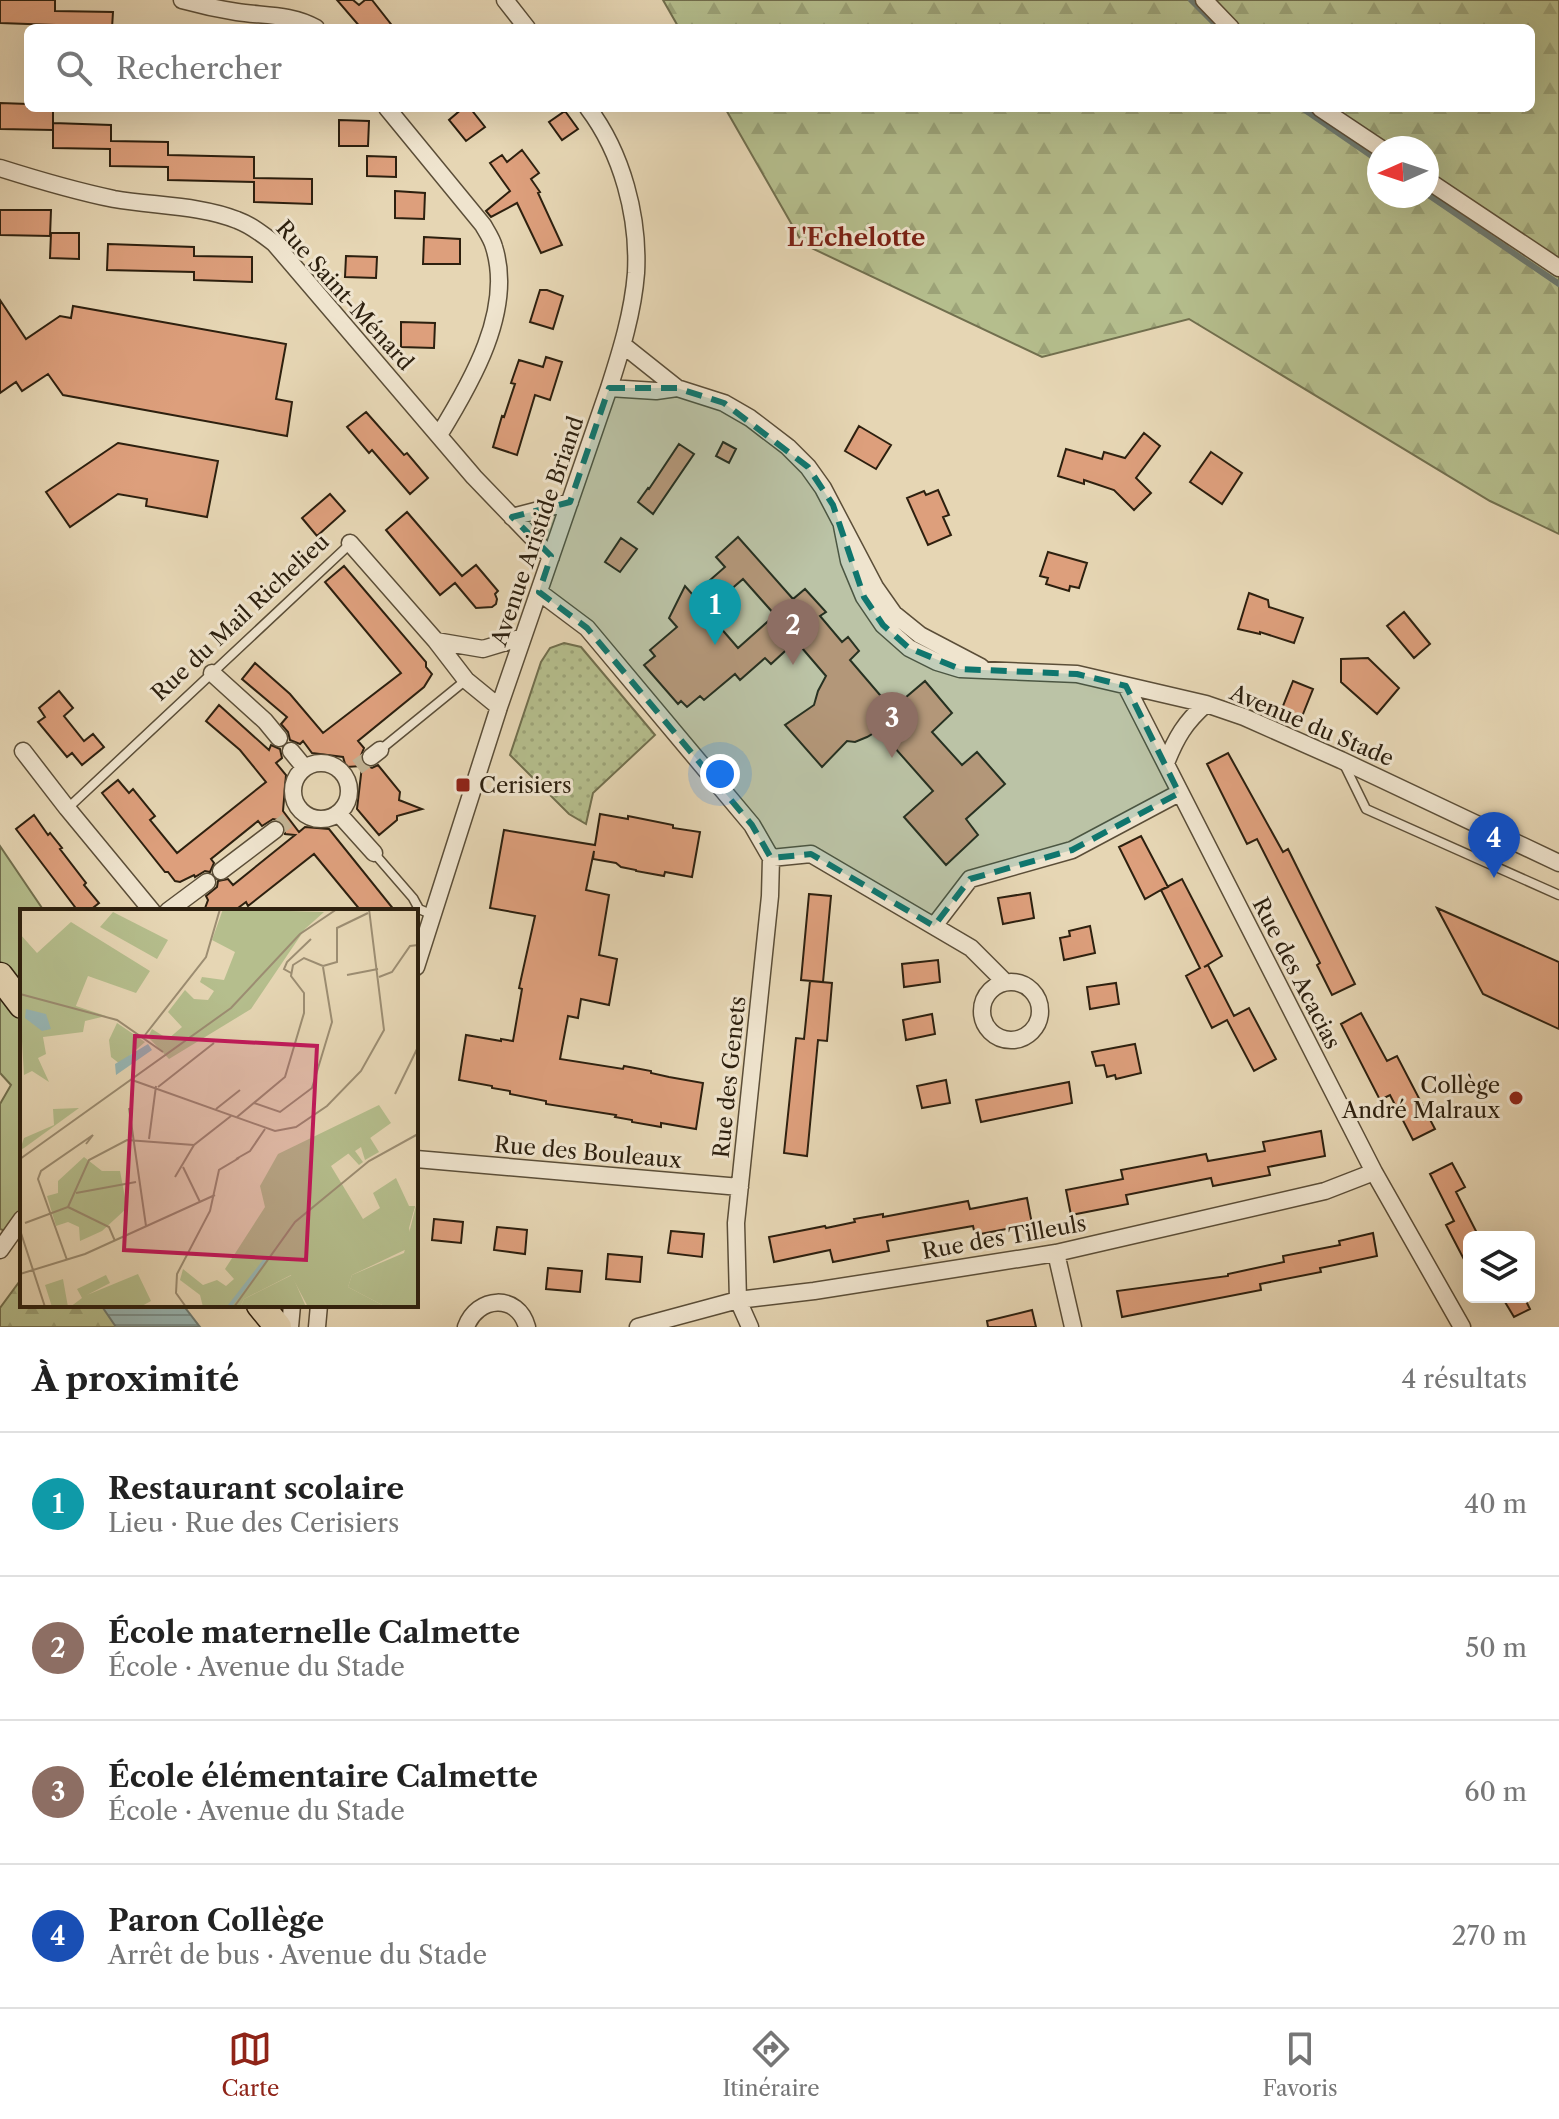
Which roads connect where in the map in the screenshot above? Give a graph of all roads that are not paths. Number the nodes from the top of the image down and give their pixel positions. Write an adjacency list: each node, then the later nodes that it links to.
1 (182, 0): 4 (street)
2 (505, 0): 5 (street)
3 (1204, 0): 6 (street)
4 (307, 24)
5 (524, 24)
6 (1227, 24)
7 (390, 112): 17 (street)
8 (591, 112): 14 (street, Avenue Aristide Briand)
9 (1326, 112): 10 (street)
10 (1367, 139)
11 (0, 168): 17 (street, Rue Saint-Ménard)
12 (1439, 188): 13 (street)
13 (1559, 268)
14 (623, 345): 15 (street, Avenue Aristide Briand); 16 (street, Avenue du Stade)
15 (609, 388): 16 (street, Avenue du Stade); 18 (street, Avenue Aristide Briand)
16 (677, 388): 27 (street, Avenue du Stade)
17 (439, 435): 19 (street, Rue Saint-Ménard)
18 (570, 502): 19 (street); 21 (street, Avenue Aristide Briand)
19 (512, 517): 21 (street, Rue Saint-Ménard)
20 (350, 543): 24 (street, Rue du Mail Richelieu); 25 (lane, Rue du Mail Richelieu)
21 (551, 557): 22 (street, Avenue Aristide Briand)
22 (539, 592): 23 (street, Avenue Aristide Briand); 40 (street)
23 (523, 637): 24 (street); 29 (street, Avenue Aristide Briand)
24 (436, 641): 26 (street, Rue du Mail Richelieu)
25 (212, 673): 34 (street); 36 (lane, Rue du Mail Richelieu)
26 (466, 680): 29 (street, Rue du Mail Richelieu); 32 (lane)
27 (1126, 686): 28 (street, Avenue du Stade); 33 (street, Rue des Acacias)
28 (1206, 704): 31 (street, Avenue du Stade); 33 (street)
29 (499, 707): 45 (street, Avenue Aristide Briand)
30 (23, 751): 36 (street)
31 (1341, 760): 41 (street, Avenue du Stade); 42 (lane)
32 (363, 763): 34 (street); 37 (street)
33 (1166, 763): 35 (street, Rue des Acacias)
34 (305, 768): 37 (street)
35 (1179, 793): 46 (street); 52 (street, Rue des Acacias)
36 (67, 808): 43 (street)
37 (338, 813): 39 (street)
38 (275, 830): 44 (street)
39 (374, 853): 45 (lane)
40 (771, 858): 46 (street); 53 (street, Rue des Genets)
41 (1559, 863)
42 (1559, 895)
43 (150, 909)
44 (171, 909)
45 (433, 915): 47 (street, Avenue Aristide Briand)
46 (934, 926): 49 (street)
47 (418, 961)
48 (0, 976): 50 (main road)
49 (1005, 982)
50 (20, 1002)
51 (424, 1160): 53 (street, Rue des Bouleaux)
52 (1374, 1172): 56 (street, Rue des Tilleuls); 69 (street, Rue des Acacias)
53 (740, 1187): 57 (street, Rue des Genets)
54 (20, 1222): 55 (street)
55 (0, 1250)
56 (1056, 1253): 57 (street, Rue des Tilleuls); 68 (street)
57 (738, 1300): 66 (street, Rue des Tilleuls); 67 (street)
58 (262, 1307): 61 (main road)
59 (292, 1307): 62 (street)
60 (319, 1307): 63 (street)
61 (278, 1327)
62 (290, 1327)
63 (316, 1327)
64 (466, 1327): 65 (street)
65 (527, 1327)
66 (638, 1327)
67 (750, 1327)
68 (1073, 1327)
69 (1462, 1327)

